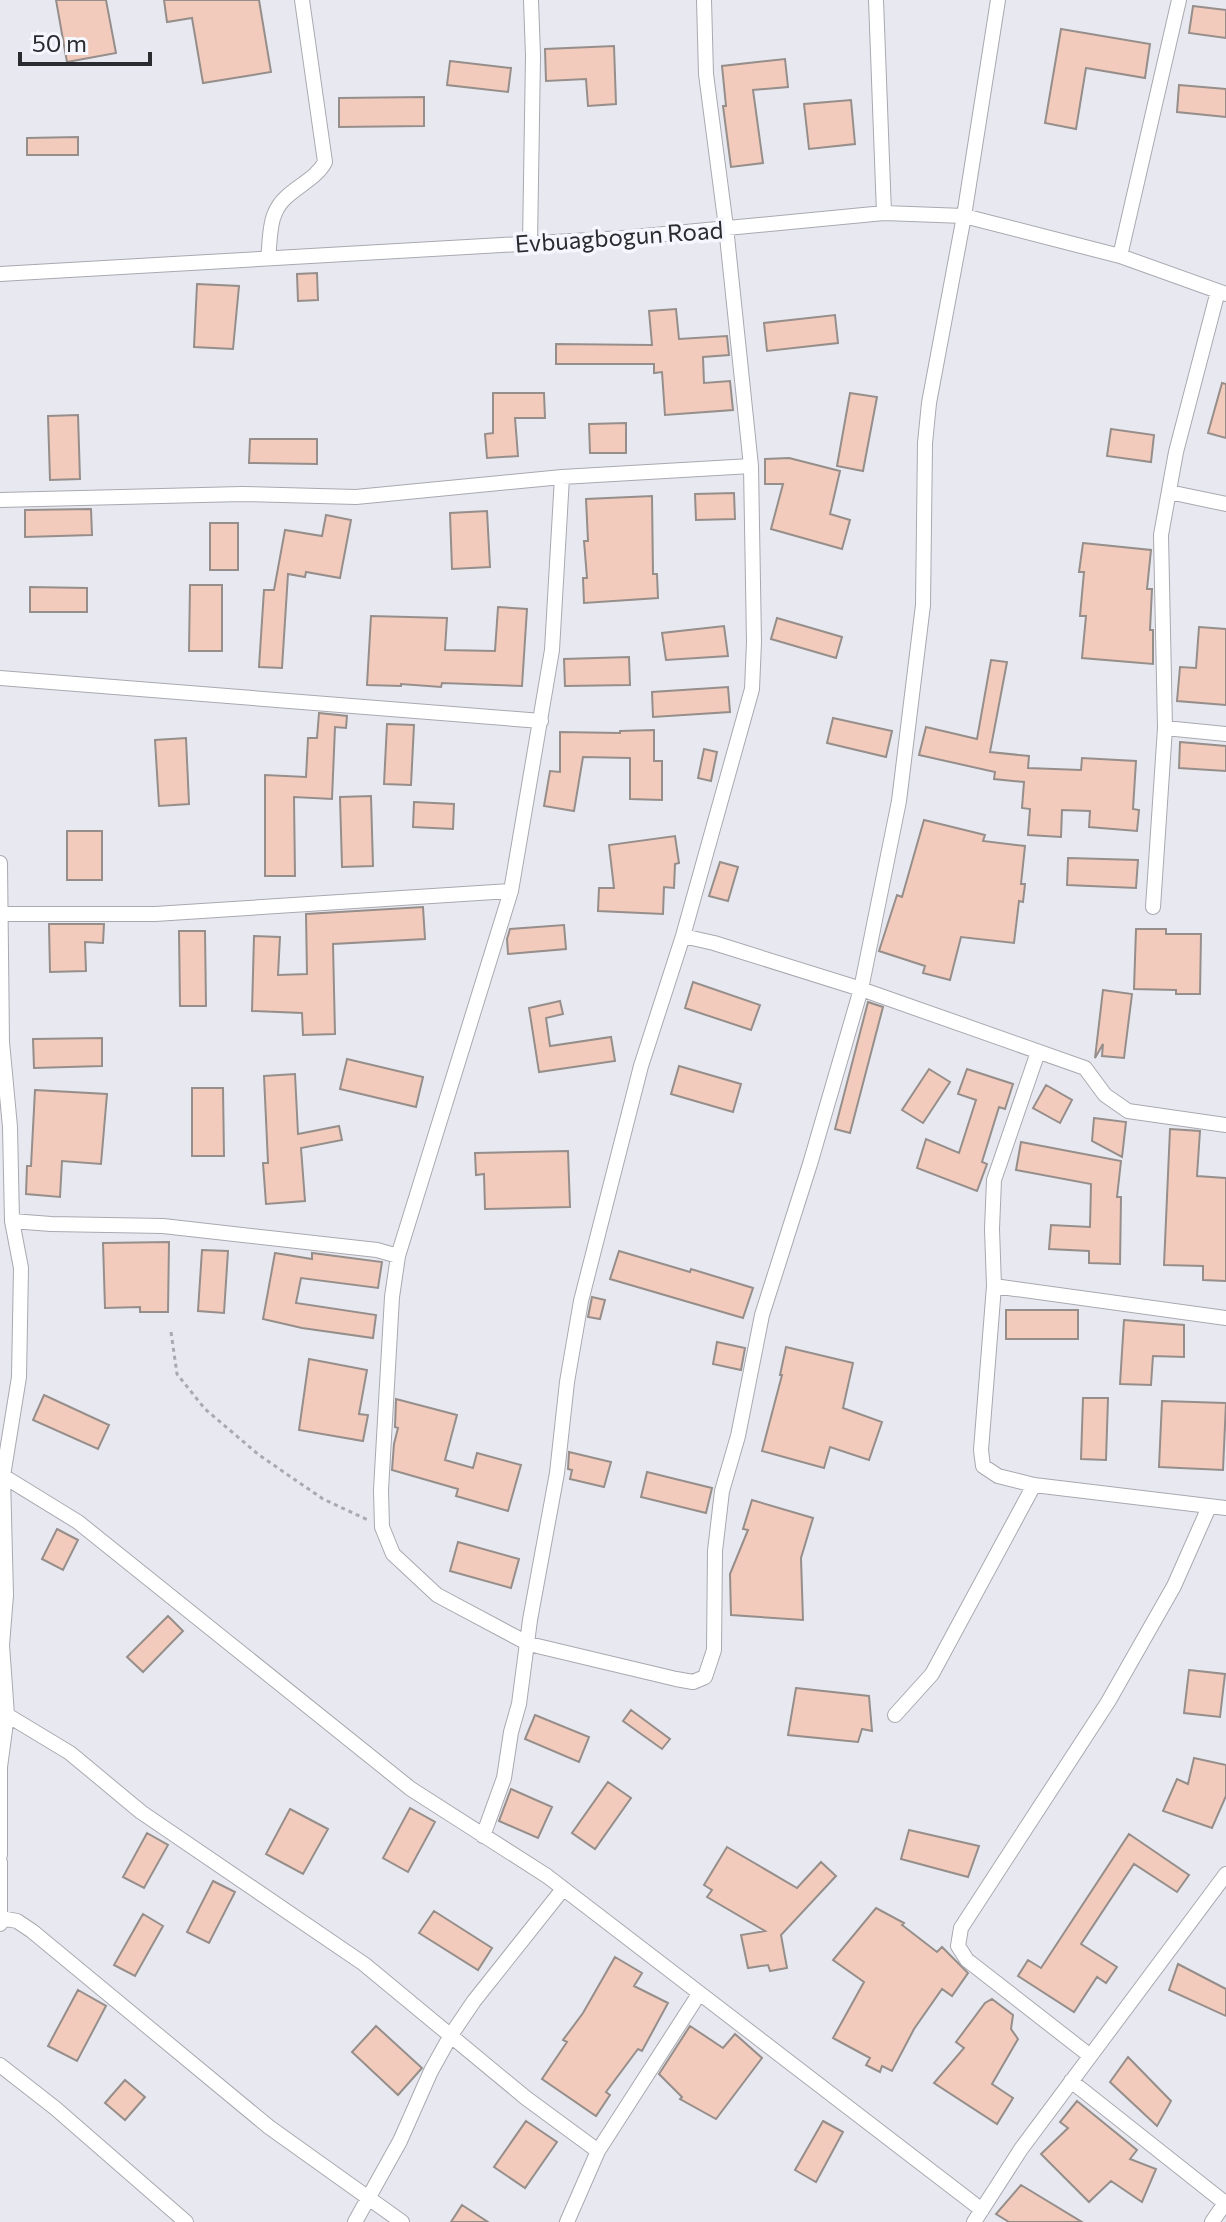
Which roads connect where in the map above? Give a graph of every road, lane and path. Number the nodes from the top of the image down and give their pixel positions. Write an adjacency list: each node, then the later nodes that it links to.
1 (302, 0): 12 (street)
2 (531, 0): 10 (street)
3 (704, 0): 9 (street)
4 (876, 0): 7 (street)
5 (998, 0): 8 (street)
6 (1179, 0): 11 (street)
7 (884, 213): 8 (street, Evbuagbogun Road); 9 (street, Evbuagbogun Road)
8 (964, 216): 11 (street, Evbuagbogun Road); 29 (street)
9 (726, 227): 10 (street, Evbuagbogun Road); 15 (street)
10 (530, 243): 12 (street, Evbuagbogun Road)
11 (1120, 256): 14 (street, Evbuagbogun Road)
12 (268, 258): 13 (street, Evbuagbogun Road)
13 (0, 274)
14 (1222, 293): 17 (street)
15 (751, 466): 16 (street); 28 (street)
16 (562, 477): 18 (street); 21 (street)
17 (1169, 492): 19 (street); 22 (street)
18 (0, 500)
19 (1226, 504)
20 (0, 678): 21 (street)
21 (541, 721): 25 (street)
22 (1165, 728): 23 (street); 26 (street)
23 (1226, 734)
24 (0, 863): 27 (street)
25 (511, 891): 27 (street); 33 (street)
26 (1153, 907)
27 (2, 914): 32 (street)
28 (683, 936): 29 (street); 42 (street)
29 (861, 989): 30 (street); 42 (street)
30 (1038, 1052): 31 (street); 34 (street)
31 (1226, 1125)
32 (12, 1221): 33 (street); 37 (street)
33 (398, 1256): 41 (street)
34 (994, 1286): 35 (street); 38 (street)
35 (1226, 1318)
36 (171, 1332): 41 (path)
37 (2, 1475): 43 (street); 45 (street)
38 (1034, 1485): 39 (street); 44 (street)
39 (1209, 1507): 40 (street); 53 (street)
40 (1226, 1508)
41 (382, 1527): 42 (street)
42 (529, 1644): 45 (street)
43 (7, 1715): 46 (street); 52 (street)
44 (895, 1715)
45 (483, 1836): 49 (street)
46 (0, 1855)
47 (0, 1862): 50 (street)
48 (1226, 1874): 53 (street)
49 (563, 1889): 51 (street); 52 (street)
50 (0, 1921): 57 (street)
51 (699, 1994): 56 (street); 59 (street)
52 (451, 2035): 56 (street); 57 (street)
53 (1089, 2055): 55 (street)
54 (0, 2065): 60 (street)
55 (1071, 2081): 58 (street); 59 (street)
56 (598, 2151): 63 (street)
57 (367, 2197): 61 (street); 62 (street)
58 (1226, 2202): 64 (street)
59 (978, 2216)
60 (186, 2222)
61 (355, 2222)
62 (402, 2222)
63 (567, 2222)
64 (1212, 2222)

